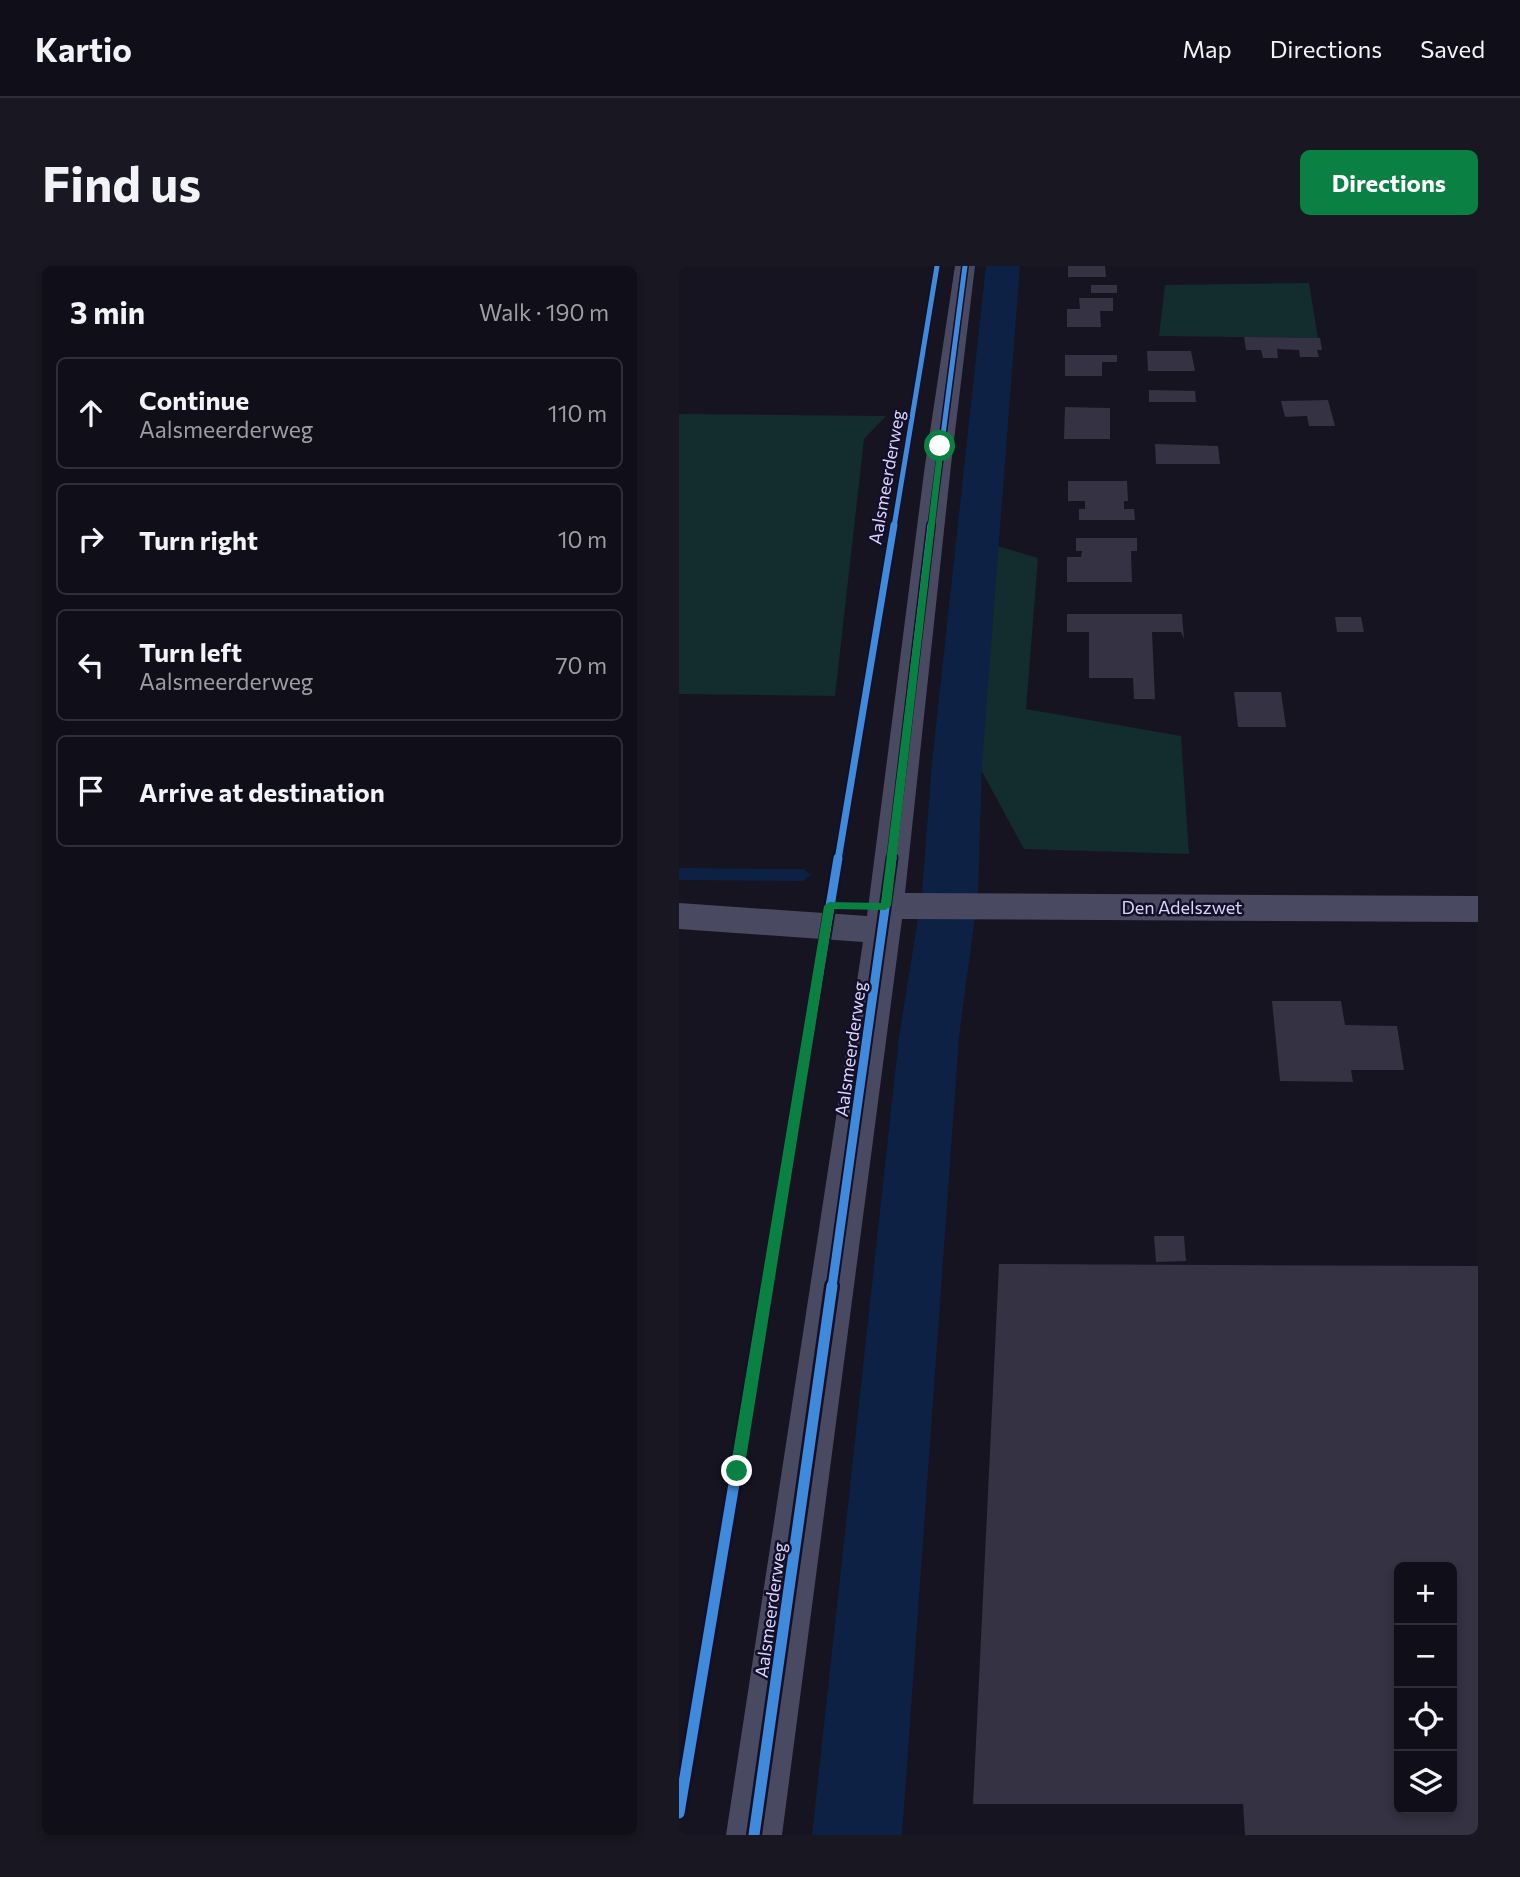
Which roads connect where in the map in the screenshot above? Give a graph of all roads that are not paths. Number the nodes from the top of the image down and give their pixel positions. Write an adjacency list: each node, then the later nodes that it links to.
1 (965, 266): 4 (street, Aalsmeerderweg)
2 (1478, 909): 4 (street, Den Adelszwet)
3 (679, 916): 4 (street, Den Adelszwet)
4 (884, 918): 5 (street, Aalsmeerderweg)
5 (754, 1835)

